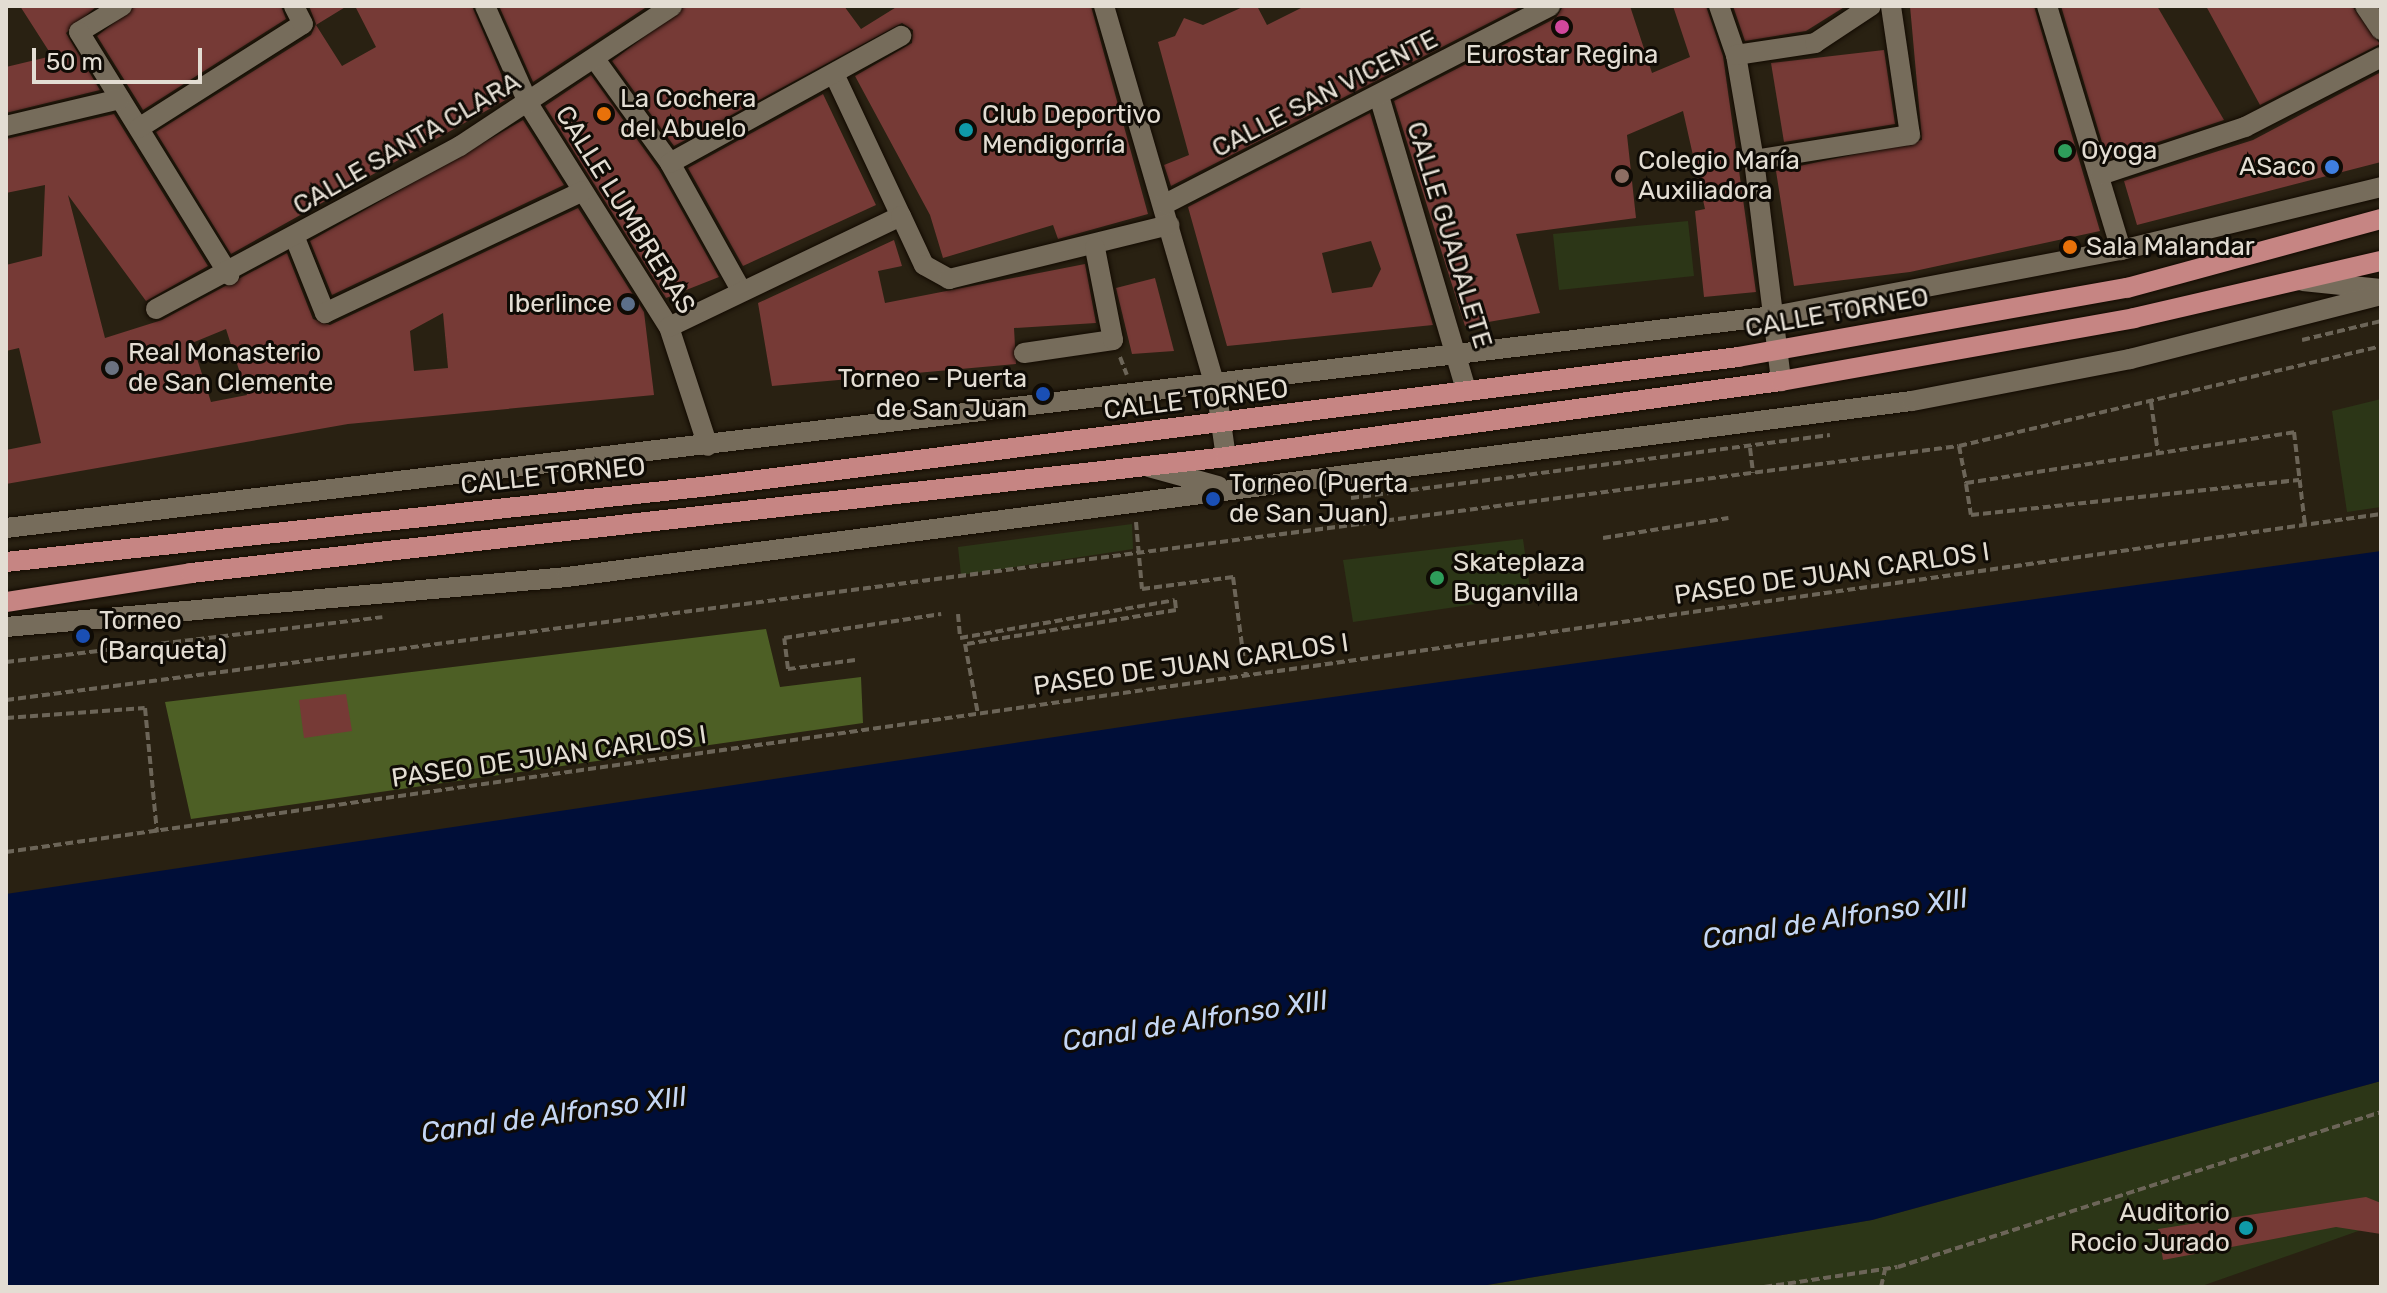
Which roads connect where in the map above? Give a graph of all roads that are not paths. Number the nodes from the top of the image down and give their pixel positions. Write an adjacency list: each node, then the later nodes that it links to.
1 (122, 6): 19 (street)
2 (294, 6): 22 (street)
3 (485, 6): 20 (street, CALLE LUMBRERAS)
4 (672, 6): 16 (street, CALLE SANTA CLARA)
5 (1104, 6): 28 (street)
6 (1550, 6): 18 (street, CALLE SAN VICENTE)
7 (1719, 6): 14 (street)
8 (1871, 6): 14 (street)
9 (1891, 6): 23 (street)
10 (2047, 6): 25 (street)
11 (2365, 6): 12 (street)
12 (2381, 30)
13 (901, 36): 17 (street)
14 (1736, 55): 23 (street)
15 (2381, 57): 25 (street)
16 (597, 62): 20 (street, CALLE SANTA CLARA); 24 (street)
17 (835, 76): 24 (street); 29 (street)
18 (1379, 96): 28 (street, CALLE SAN VICENTE); 46 (street, CALLE GUADALETE)
19 (120, 99): 21 (street); 22 (street)
20 (529, 105): 27 (street, CALLE LUMBRERAS); 32 (street, CALLE SANTA CLARA)
21 (6, 126)
22 (139, 128): 36 (street)
23 (1754, 160): 42 (street)
24 (670, 163): 38 (street)
25 (2100, 175): 34 (street)
26 (2381, 187): 34 (street)
27 (583, 191): 32 (street); 43 (street, CALLE LUMBRERAS)
28 (1165, 204): 31 (street)
29 (901, 216): 33 (street); 38 (street)
30 (2381, 219): 44 (main road, CALLE TORNEO)
31 (1169, 225): 33 (street); 48 (street)
32 (295, 238): 36 (street, CALLE SANTA CLARA)
33 (1095, 248): 45 (street)
34 (2121, 250): 42 (street)
35 (2381, 261): 37 (main road)
36 (229, 275): 41 (street, CALLE SANTA CLARA)
37 (2295, 281): 39 (street); 47 (main road)
38 (740, 288): 43 (street)
39 (2381, 289)
40 (2381, 295): 54 (street)
41 (156, 309)
42 (1774, 316): 44 (street); 46 (street)
43 (669, 327): 51 (street, CALLE LUMBRERAS)
44 (1777, 350): 47 (street); 49 (main road, CALLE TORNEO)
45 (1024, 353)
46 (1459, 353): 48 (street); 49 (street, CALLE GUADALETE)
47 (1781, 381): 52 (main road)
48 (1216, 388): 50 (street); 51 (street)
49 (1466, 390): 50 (main road, CALLE TORNEO)
50 (1222, 425): 52 (street); 56 (main road, CALLE TORNEO)
51 (708, 446): 55 (street)
52 (1226, 457): 53 (main road)
53 (1149, 467): 54 (street); 57 (main road)
54 (1228, 489): 58 (street)
55 (6, 528)
56 (6, 562)
57 (6, 602)
58 (6, 627)

